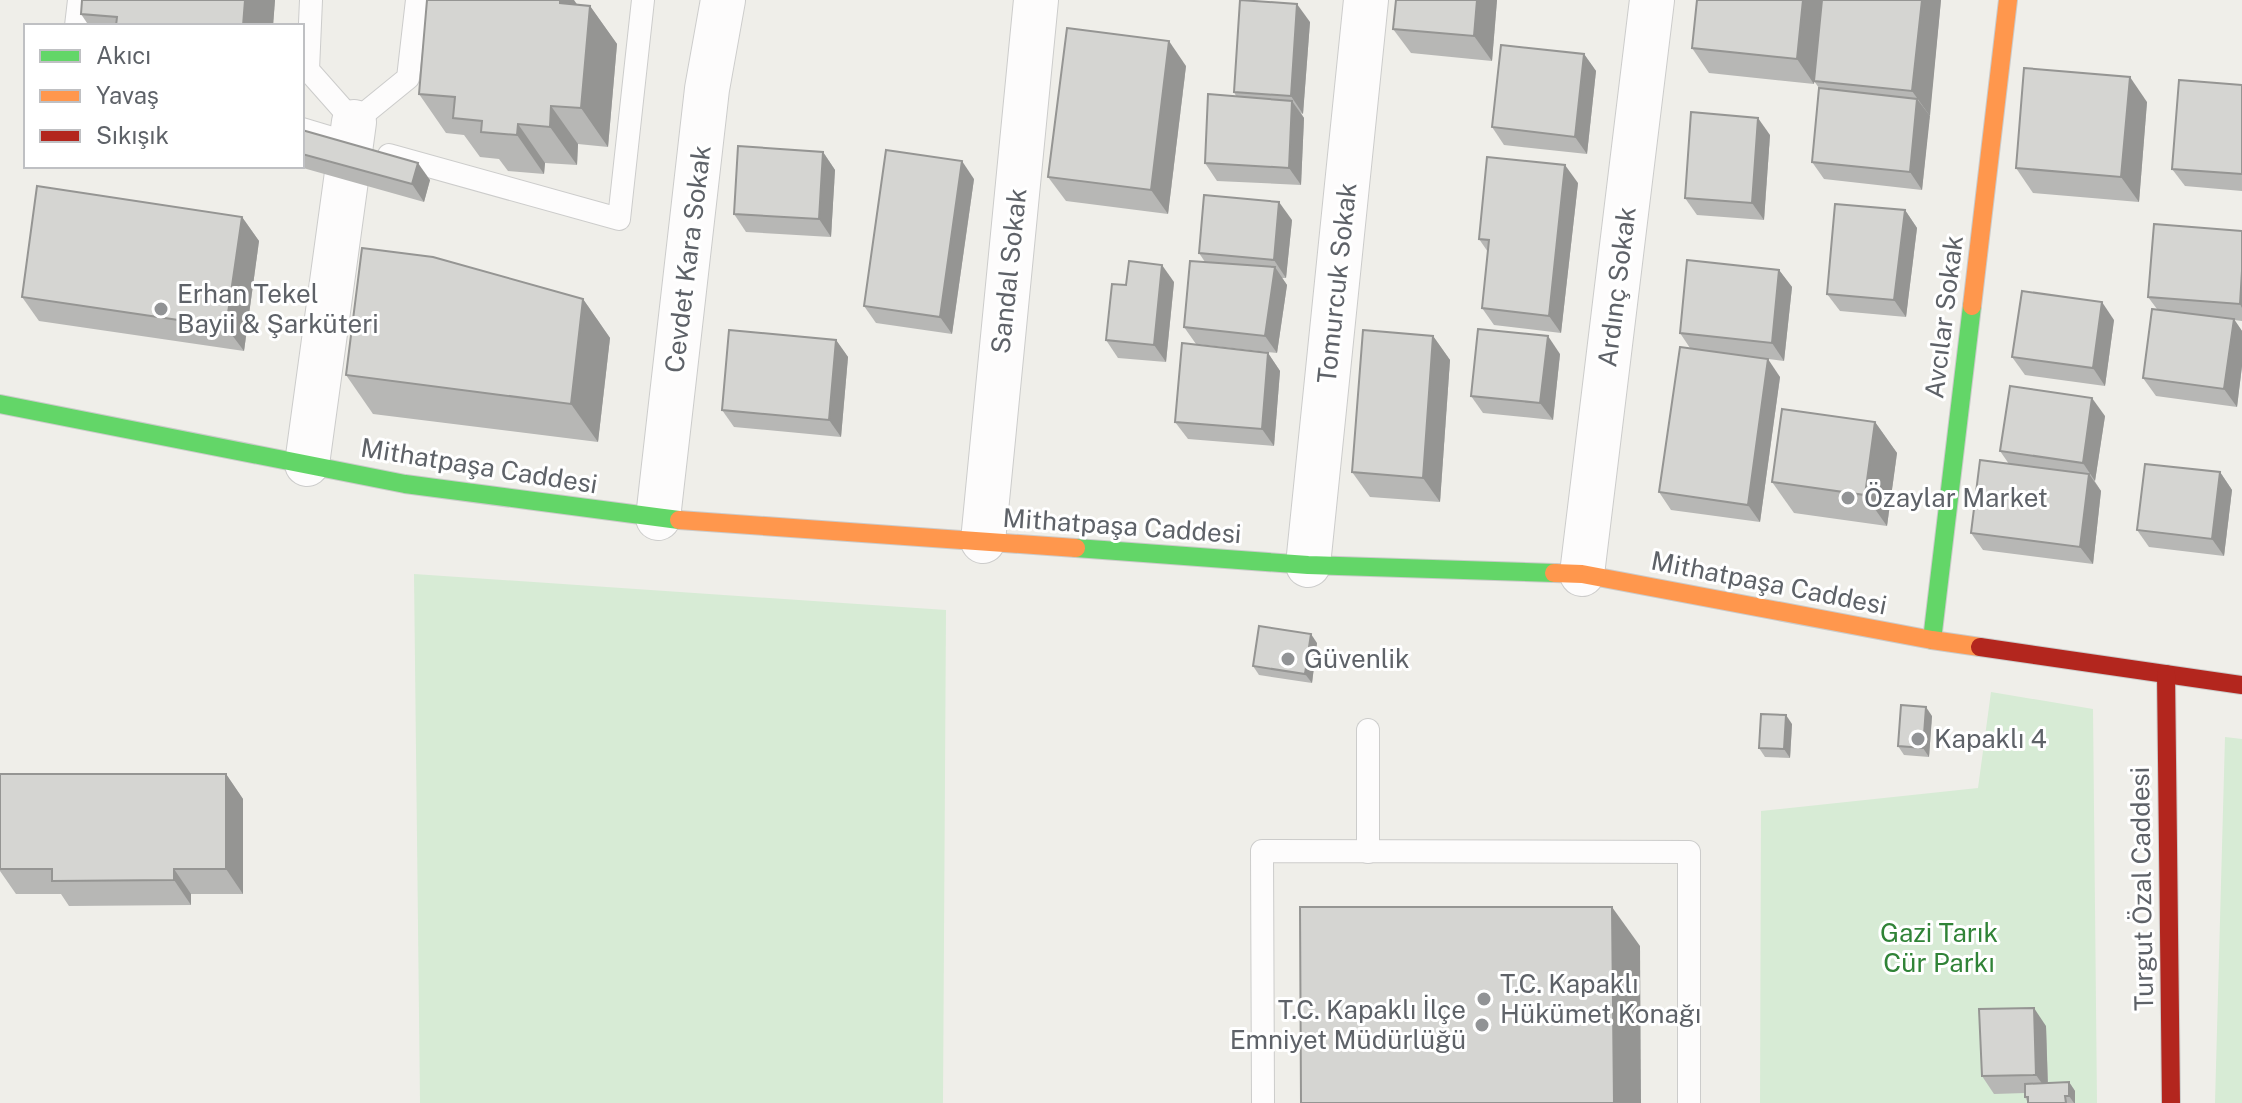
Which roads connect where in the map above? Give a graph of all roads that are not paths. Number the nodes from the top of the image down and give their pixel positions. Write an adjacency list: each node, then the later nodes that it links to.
1 (79, 0): 10 (lane)
2 (311, 0): 12 (lane)
3 (417, 0): 12 (lane)
4 (643, 0): 12 (lane)
5 (723, 0): 15 (street, Cevdet Kara Sokak)
6 (1036, 0): 16 (street, Sandal Sokak)
7 (1366, 0): 17 (street, Tomurcuk Sokak)
8 (1652, 0): 18 (street, Ardınç Sokak)
9 (2008, 0): 19 (street, Avcılar Sokak)
10 (76, 24)
11 (304, 129): 12 (lane)
12 (352, 133): 14 (street)
13 (0, 404): 14 (street, Mithatpaşa Caddesi)
14 (307, 464): 15 (street, Mithatpaşa Caddesi)
15 (658, 518): 16 (street, Mithatpaşa Caddesi)
16 (983, 541): 17 (street, Mithatpaşa Caddesi)
17 (1308, 565): 18 (street, Mithatpaşa Caddesi)
18 (1582, 574): 19 (street, Mithatpaşa Caddesi)
19 (1932, 640): 20 (street, Mithatpaşa Caddesi)
20 (2166, 674): 21 (street, Mithatpaşa Caddesi); 26 (street, Turgut Özal Caddesi)
21 (2242, 685)
22 (1368, 730): 23 (lane)
23 (1368, 852): 24 (lane); 25 (lane)
24 (1263, 1103)
25 (1689, 1103)
26 (2171, 1103)

